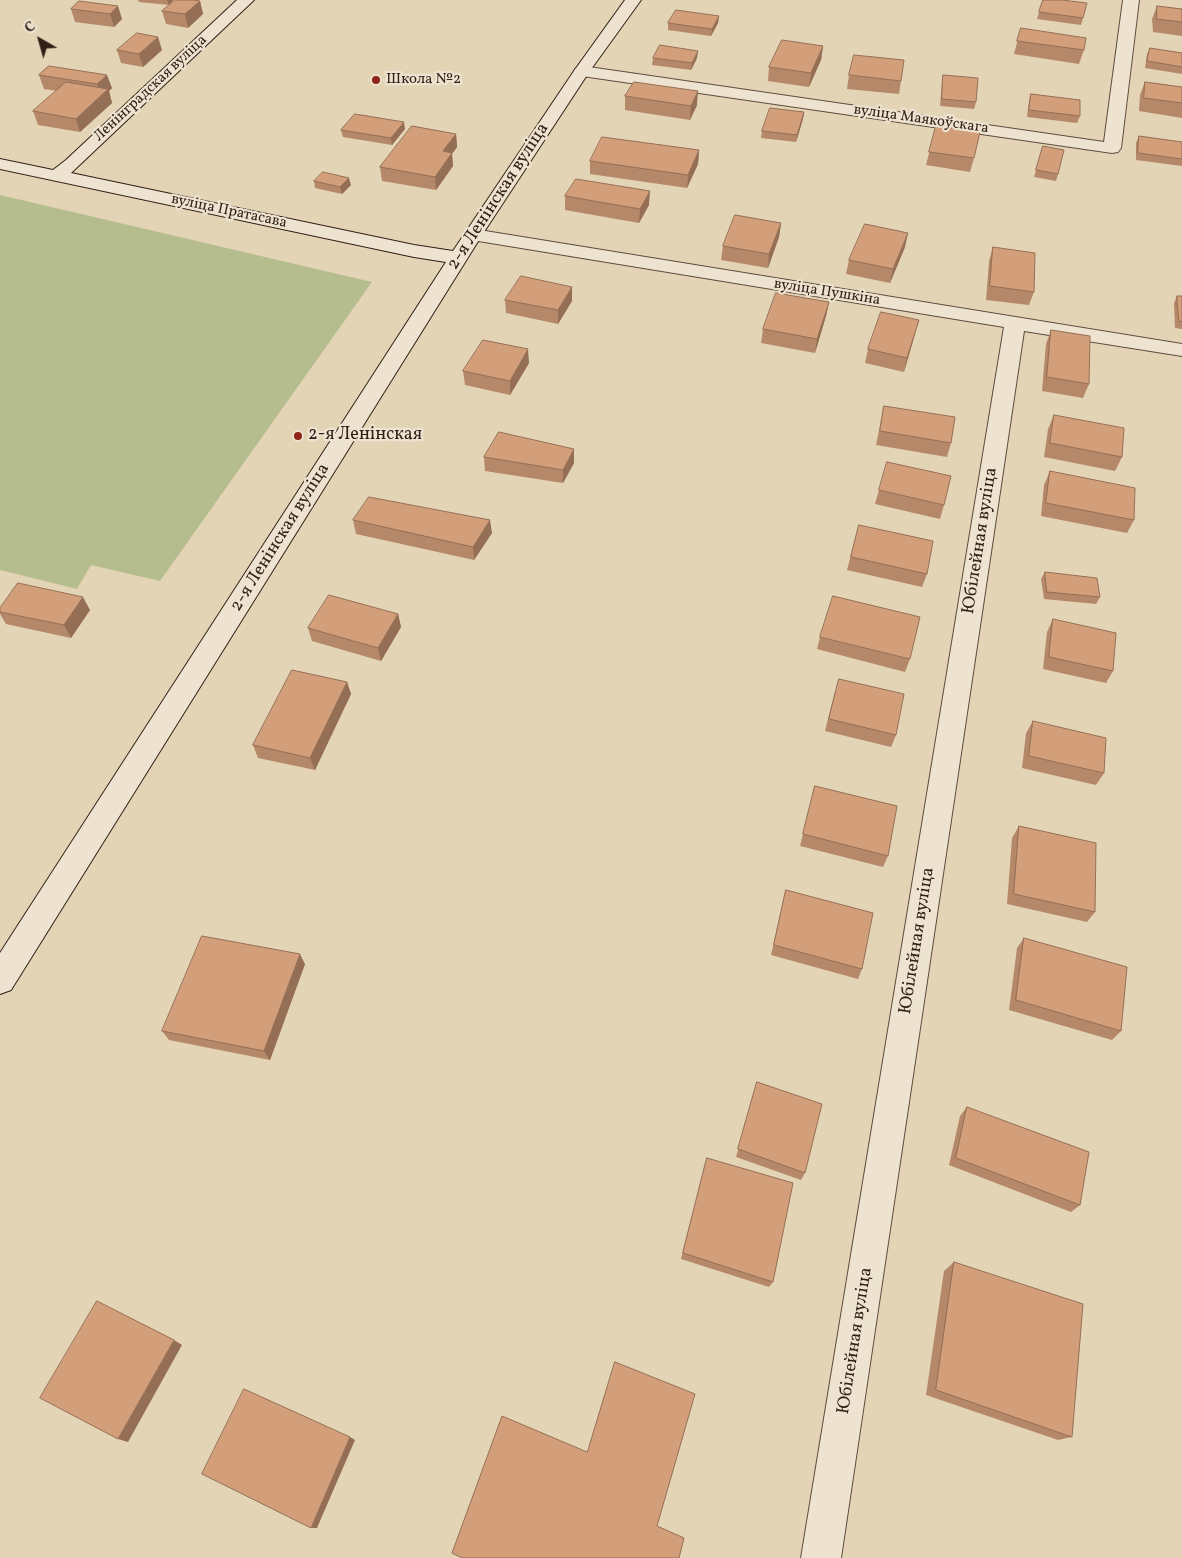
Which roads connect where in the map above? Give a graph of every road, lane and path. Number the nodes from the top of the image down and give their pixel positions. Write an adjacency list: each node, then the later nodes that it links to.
1 (246, 0): 6 (street, Ленінградская вуліца)
2 (633, 0): 4 (street, 2-я Ленінская вуліца)
3 (1131, 0): 4 (street, вуліца Маякоўскага)
4 (582, 71): 7 (street, 2-я Ленінская вуліца)
5 (0, 164): 6 (street, вуліца Пратасава)
6 (56, 176): 8 (street, вуліца Пратасава)
7 (473, 235): 8 (street, 2-я Ленінская вуліца); 9 (street, вуліца Пушкіна)
8 (458, 258): 11 (street, 2-я Ленінская вуліца)
9 (1016, 323): 10 (street, вуліца Пушкіна); 12 (street, Юбілейная вуліца)
10 (1182, 350)
11 (0, 980)
12 (821, 1558)

